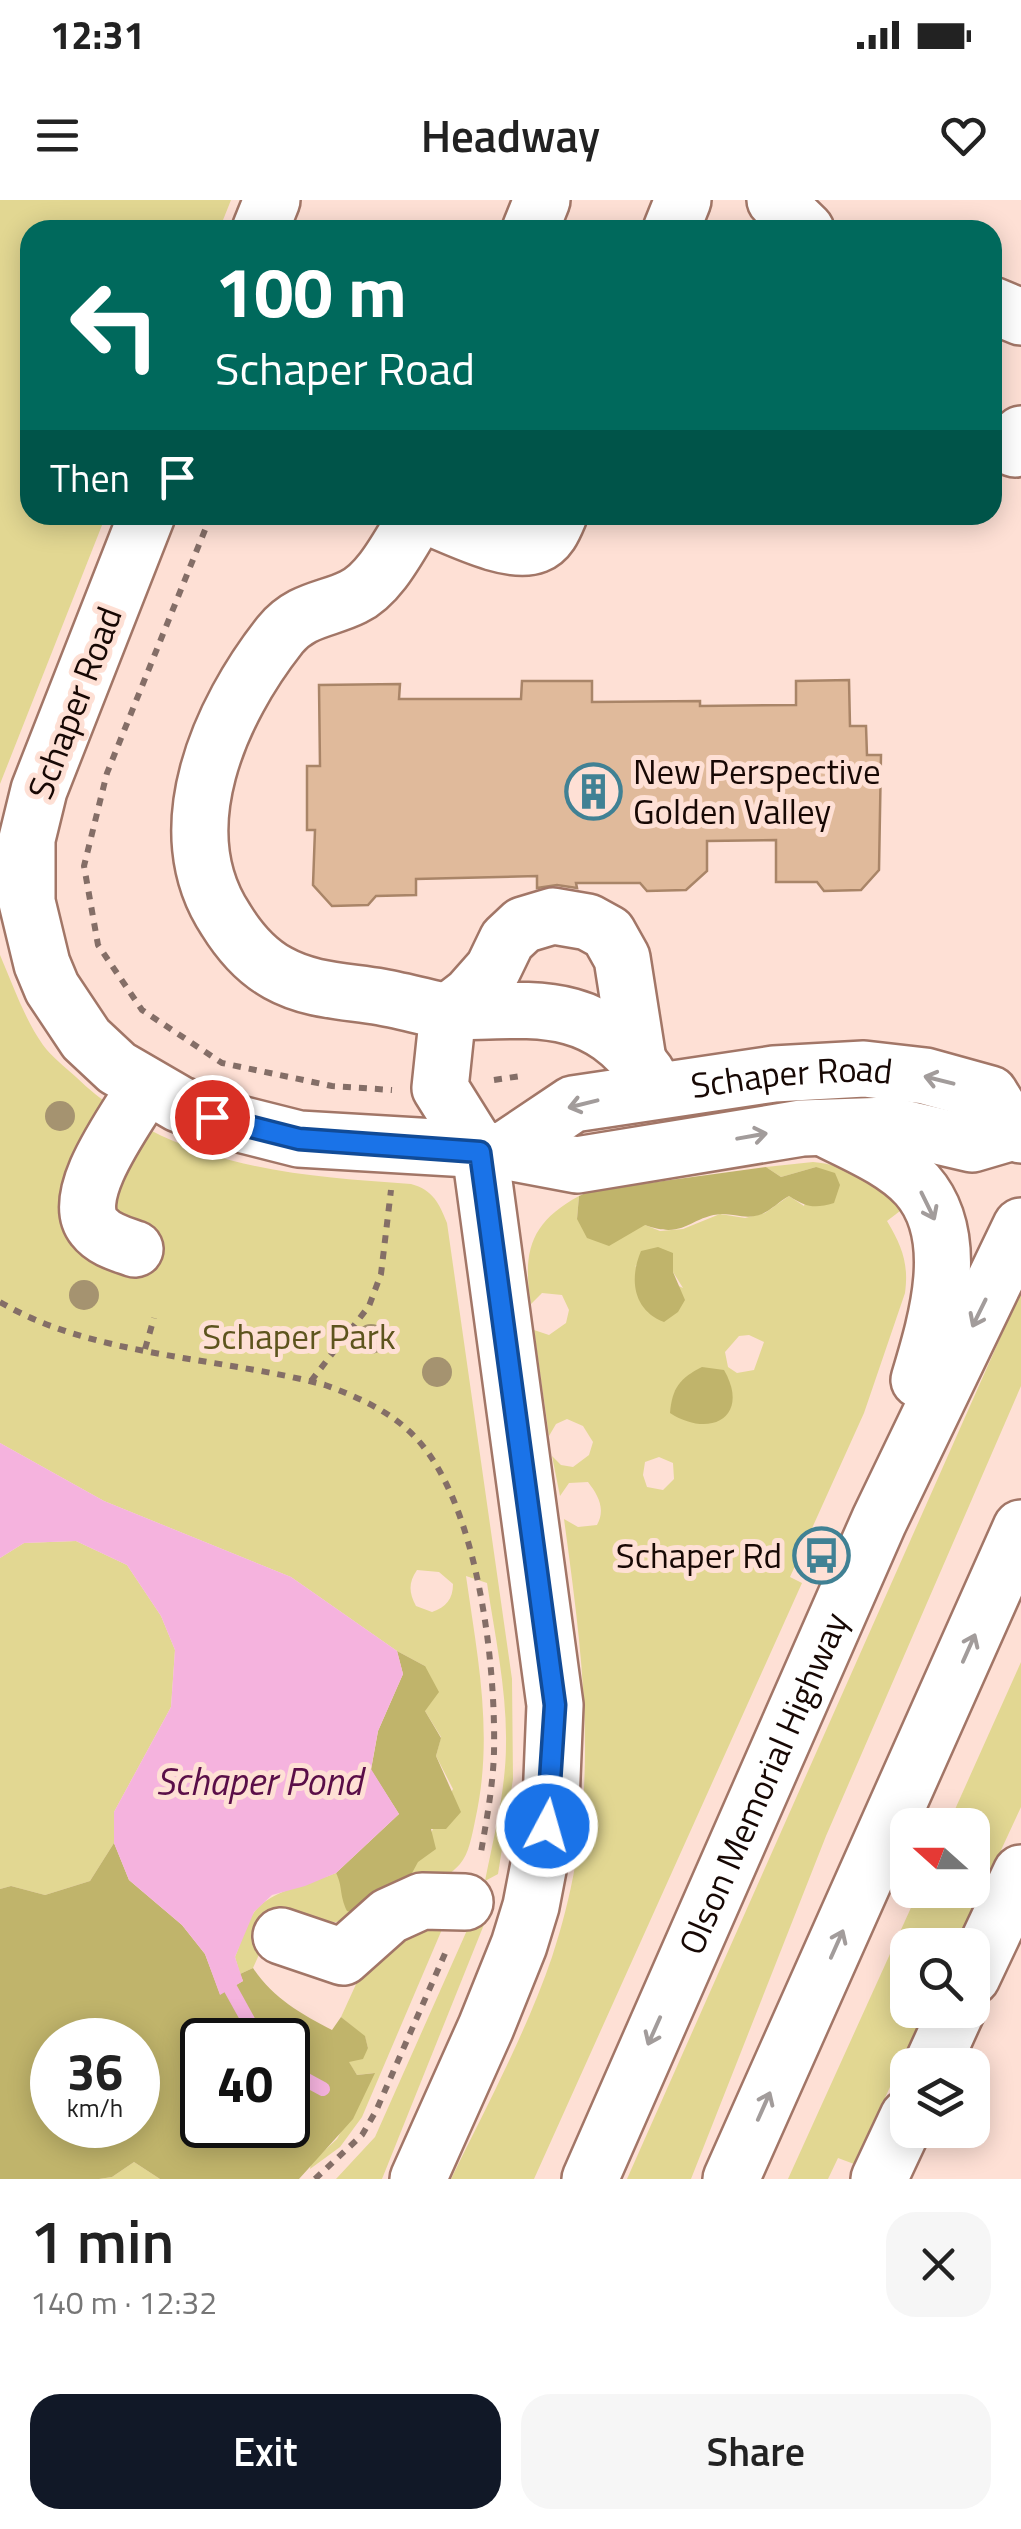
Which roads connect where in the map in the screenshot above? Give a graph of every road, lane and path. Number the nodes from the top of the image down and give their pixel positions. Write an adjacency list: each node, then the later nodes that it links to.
1 (775, 200): 2 (street)
2 (796, 220)
3 (1021, 434): 4 (street)
4 (1002, 444)
5 (143, 525): 11 (street, Schaper Road)
6 (414, 525): 9 (street)
7 (449, 525): 8 (street)
8 (555, 525)
9 (448, 1012): 10 (street); 10 (street); 15 (street)
10 (649, 1076): 13 (street, Schaper Road, one-way to 10); 15 (street, Schaper Road, one-way to 15)
11 (146, 1086): 14 (street, Schaper Road); 17 (street)
12 (824, 1128): 13 (street, Schaper Road); 15 (street, Schaper Road, one-way to 12); 22 (street, one-way to 22)
13 (1017, 1133)
14 (394, 1147): 15 (street, Schaper Road); 21 (path)
15 (492, 1151): 30 (street)
16 (1021, 1226): 22 (street, Olson Memorial Highway, one-way to 22)
17 (136, 1249)
18 (0, 1302): 20 (path)
19 (154, 1318): 20 (path)
20 (145, 1349): 21 (path)
21 (310, 1381): 25 (path)
22 (879, 1520): 31 (street, Olson Memorial Highway, one-way to 31)
23 (1021, 1528): 32 (street, one-way to 23)
24 (1021, 1872): 27 (street)
25 (465, 1902): 26 (street); 29 (path)
26 (281, 1936)
27 (990, 1938)
28 (894, 2148): 33 (street)
29 (315, 2179)
30 (418, 2179)
31 (590, 2179)
32 (732, 2179)
33 (879, 2179)

